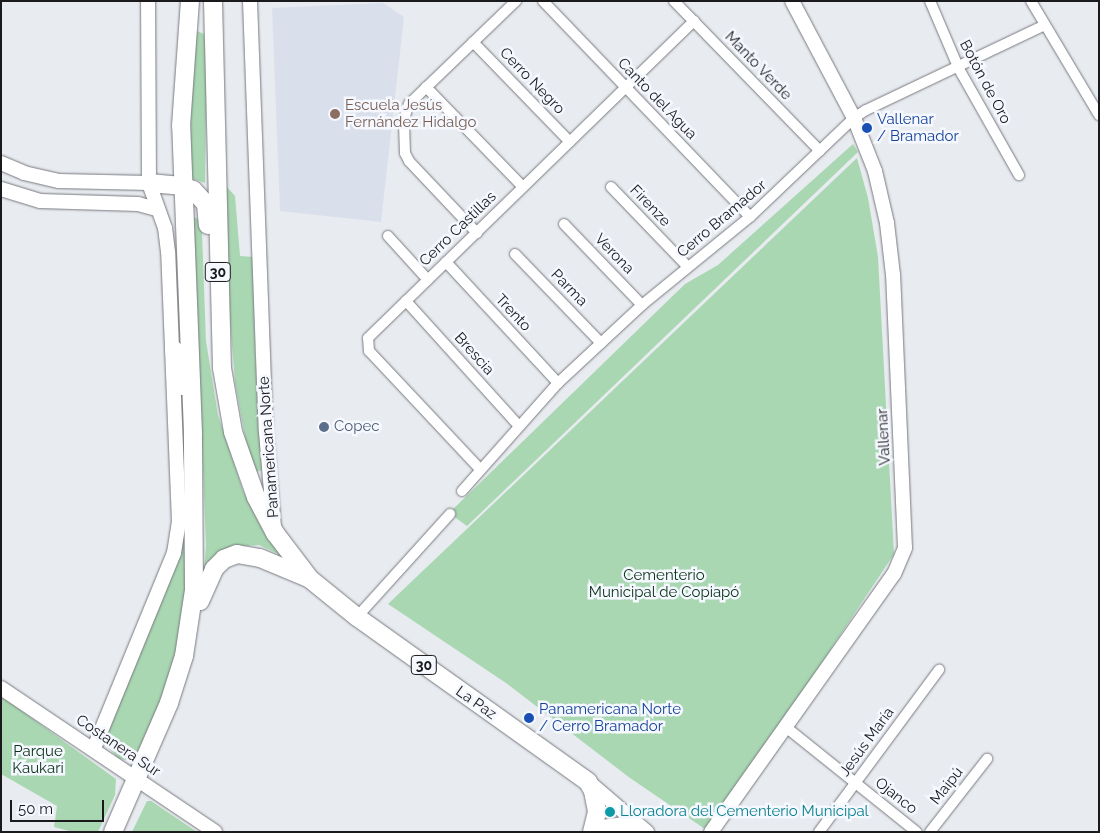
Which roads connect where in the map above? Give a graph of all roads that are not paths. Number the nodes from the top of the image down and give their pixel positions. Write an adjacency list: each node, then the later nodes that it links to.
1 (148, 1): 24 (street)
2 (190, 1): 25 (highway, 30)
3 (212, 1): 38 (highway, Panamericana Norte / 30)
4 (250, 1): 50 (street, Panamericana Norte)
5 (516, 1): 13 (street)
6 (543, 1): 16 (street, Canto del Agua)
7 (674, 1): 11 (street, Manto Verde)
8 (792, 1): 18 (street, Vallenar)
9 (930, 1): 14 (street, Botón de Oro)
10 (1031, 1): 12 (street)
11 (694, 21): 16 (street, Cerro Castillas); 20 (street, Manto Verde)
12 (1043, 26): 14 (street, Cerro Bramador); 17 (street)
13 (474, 42): 15 (street); 19 (street, Cerro Negro)
14 (959, 69): 18 (street, Cerro Bramador); 22 (street, Botón de Oro)
15 (426, 87): 26 (street); 33 (street)
16 (626, 88): 19 (street, Cerro Castillas); 31 (street, Canto del Agua)
17 (1099, 114)
18 (854, 118): 20 (street, Cerro Bramador); 56 (street, Vallenar)
19 (570, 142): 26 (street, Cerro Castillas)
20 (820, 151): 31 (street, Cerro Bramador)
21 (1, 163): 23 (street)
22 (1019, 175)
23 (93, 183): 24 (street); 29 (street)
24 (149, 183): 25 (highway); 30 (street)
25 (182, 186): 38 (highway); 46 (highway, 30)
26 (523, 187): 33 (street, Cerro Castillas)
27 (611, 187): 37 (street, Firenze)
28 (1, 189): 29 (street)
29 (91, 203): 30 (street)
30 (157, 209): 43 (street)
31 (750, 218): 37 (street, Cerro Bramador)
32 (564, 224): 41 (street, Verona)
33 (477, 232): 36 (street, Cerro Castillas)
34 (388, 236): 39 (street)
35 (515, 254): 42 (street, Parma)
36 (446, 262): 39 (street, Cerro Castillas); 44 (street, Trento)
37 (688, 267): 41 (street, Cerro Bramador)
38 (218, 276): 50 (highway, Panamericana Norte / 30)
39 (428, 280): 40 (street, Cerro Castillas)
40 (406, 301): 45 (street, Brescia); 47 (street, Cerro Castillas)
41 (642, 305): 42 (street, Cerro Bramador)
42 (601, 343): 44 (street, Cerro Bramador)
43 (174, 350): 46 (highway); 57 (street)
44 (558, 383): 45 (street, Cerro Bramador)
45 (519, 426): 47 (street, Cerro Bramador)
46 (193, 433): 53 (highway, 30)
47 (479, 468): 48 (street, Cerro Bramador)
48 (462, 491)
49 (450, 514): 52 (street)
50 (275, 533): 51 (highway, La Paz / 30)
51 (310, 580): 52 (highway, La Paz / 30); 53 (highway)
52 (357, 618): 60 (highway, La Paz / 30)
53 (191, 627): 59 (highway, 30)
54 (939, 670): 61 (street, Jesús María)
55 (1, 688): 57 (street, Costanera Sur)
56 (786, 728): 61 (street, Ojanco); 66 (street, Vallenar)
57 (94, 748): 59 (street, Costanera Sur)
58 (987, 759): 69 (street, Maipú)
59 (138, 780): 64 (highway, 30); 65 (street, Costanera Sur)
60 (588, 782): 62 (street, La Paz); 63 (highway)
61 (856, 784): 67 (street, Jesús María); 68 (street, Ojanco)
62 (644, 829): 63 (street, La Paz)
63 (594, 830)
64 (113, 832)
65 (215, 832)
66 (711, 832)
67 (819, 832)
68 (917, 832)
69 (930, 832)

